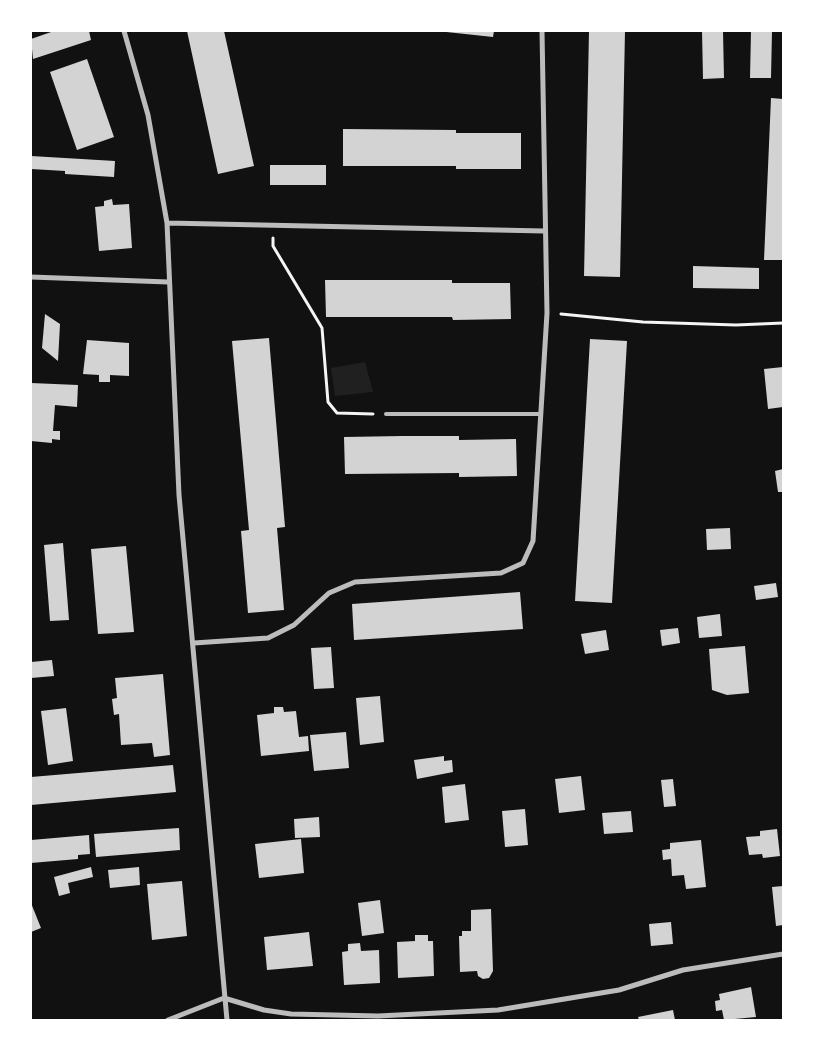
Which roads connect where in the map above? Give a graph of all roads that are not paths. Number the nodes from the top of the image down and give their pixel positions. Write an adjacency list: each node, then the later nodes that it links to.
1 (124, 31): 3 (street)
2 (542, 31): 4 (street)
3 (167, 224): 4 (street); 6 (street)
4 (544, 231): 8 (street)
5 (31, 277): 6 (street)
6 (168, 282): 9 (street)
7 (386, 414): 8 (lane)
8 (541, 414): 9 (street)
9 (194, 643): 11 (street)
10 (783, 954): 12 (street)
11 (224, 998): 12 (street); 13 (street); 14 (street)
12 (446, 1013): 15 (lane)
13 (168, 1020)
14 (227, 1020)
15 (447, 1020)

